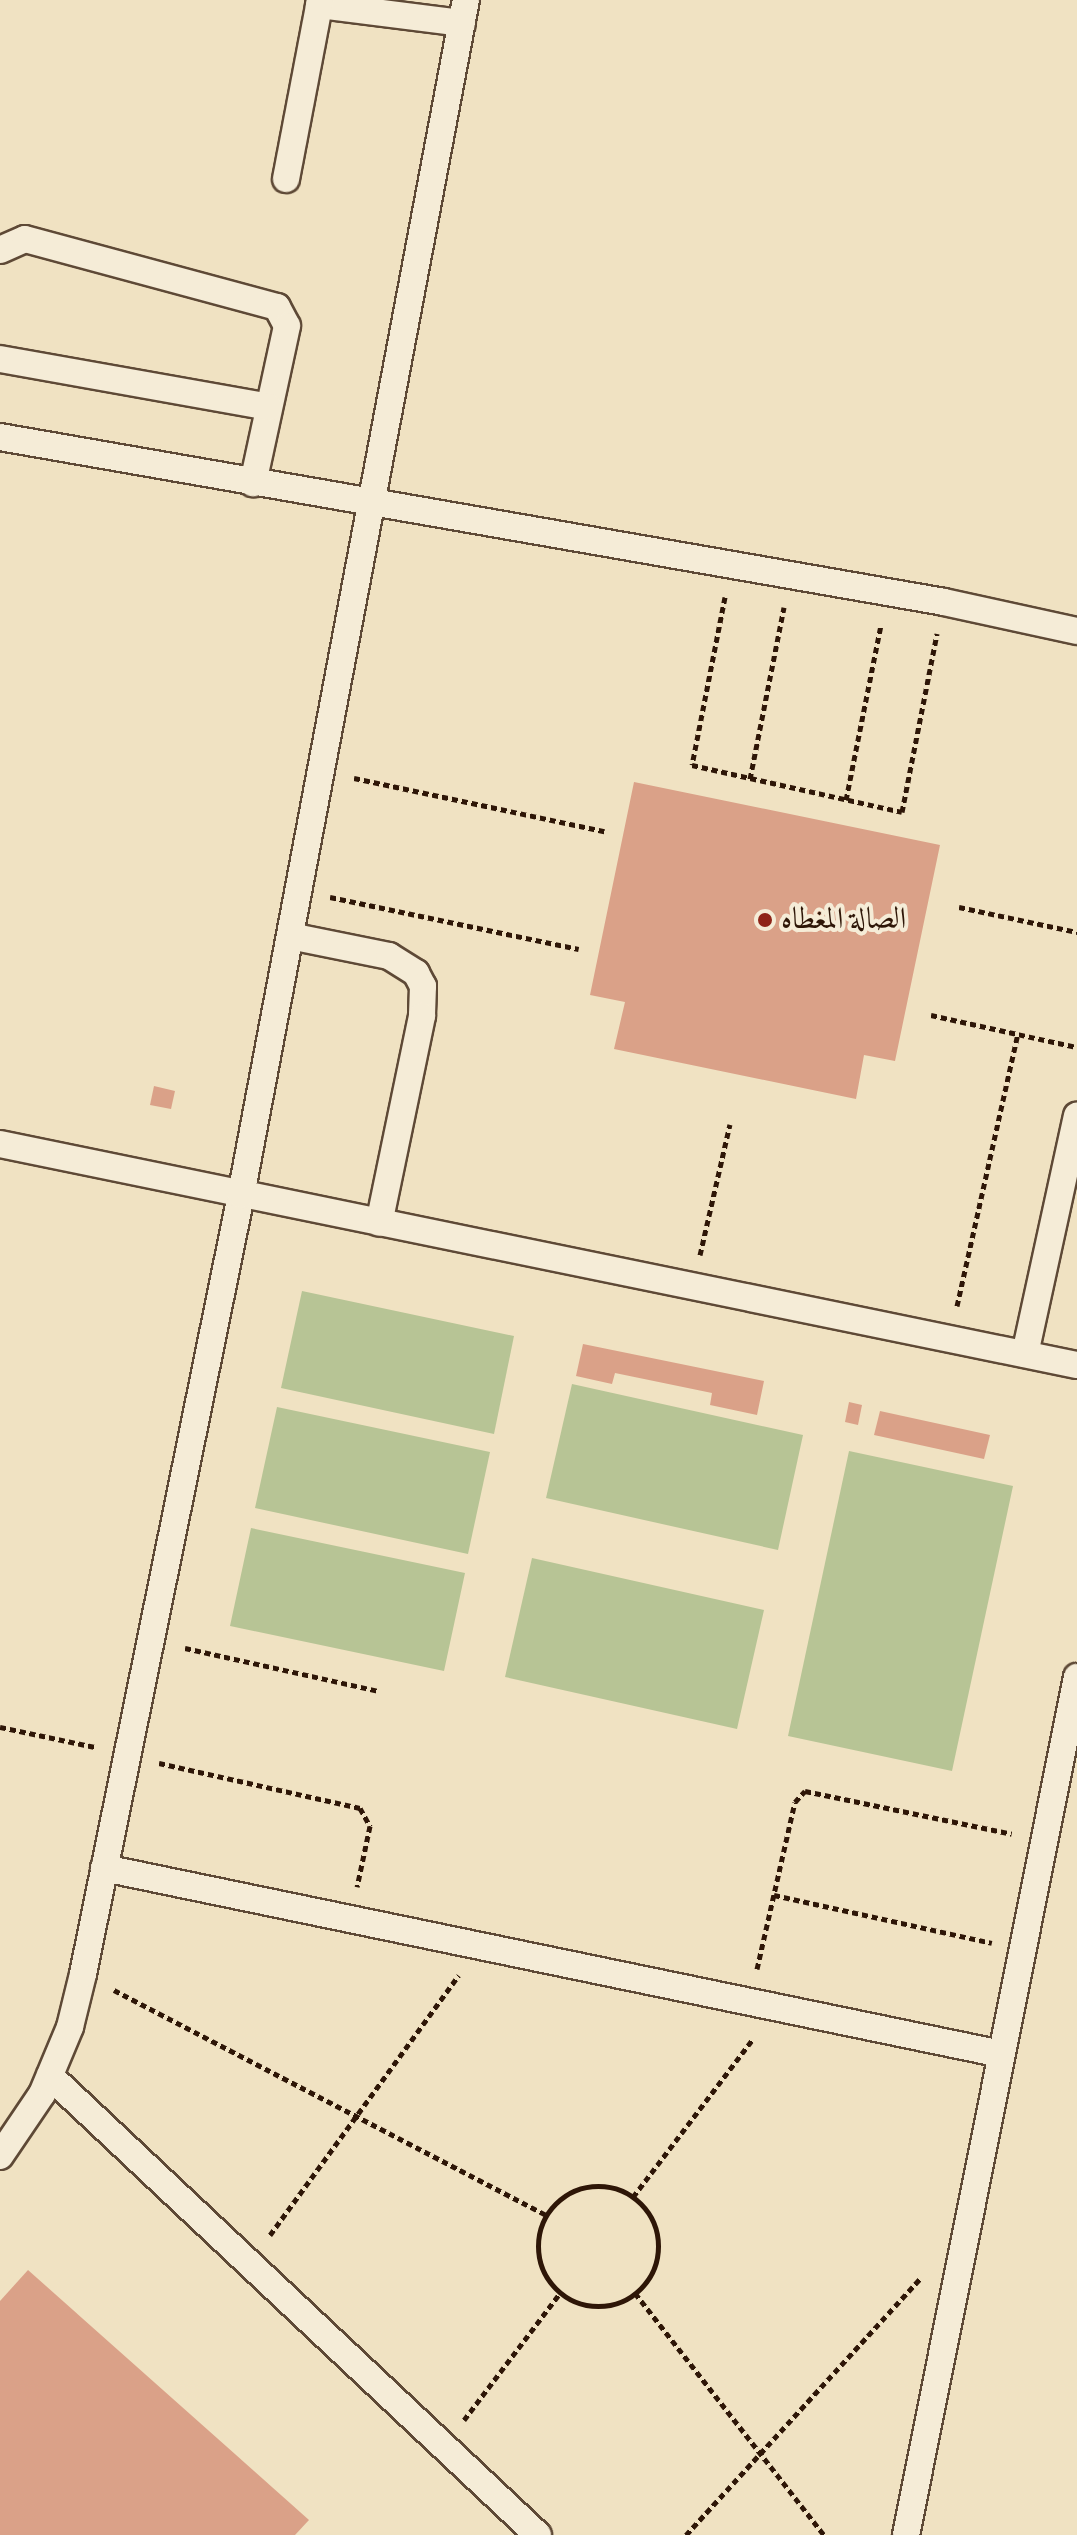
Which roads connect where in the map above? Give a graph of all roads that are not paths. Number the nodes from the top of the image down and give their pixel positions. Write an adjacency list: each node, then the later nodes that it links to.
1 (320, 2): 2 (lane); 3 (lane)
2 (464, 12): 9 (lane)
3 (286, 179)
4 (0, 250): 6 (lane)
5 (0, 359): 6 (lane)
6 (269, 407): 8 (lane)
7 (0, 437): 8 (lane)
8 (253, 483): 9 (lane)
9 (371, 504): 10 (lane); 11 (lane)
10 (1077, 631)
11 (290, 936): 14 (lane); 15 (lane)
12 (1077, 1116): 16 (lane)
13 (0, 1144): 14 (lane)
14 (241, 1195): 15 (lane); 19 (lane)
15 (379, 1223): 16 (lane)
16 (1025, 1354): 17 (lane)
17 (1077, 1365)
18 (1077, 1677): 20 (lane)
19 (104, 1868): 20 (lane); 21 (lane)
20 (1001, 2054): 24 (lane)
21 (50, 2076): 22 (lane); 23 (lane)
22 (0, 2156)
23 (523, 2529)
24 (906, 2535)

